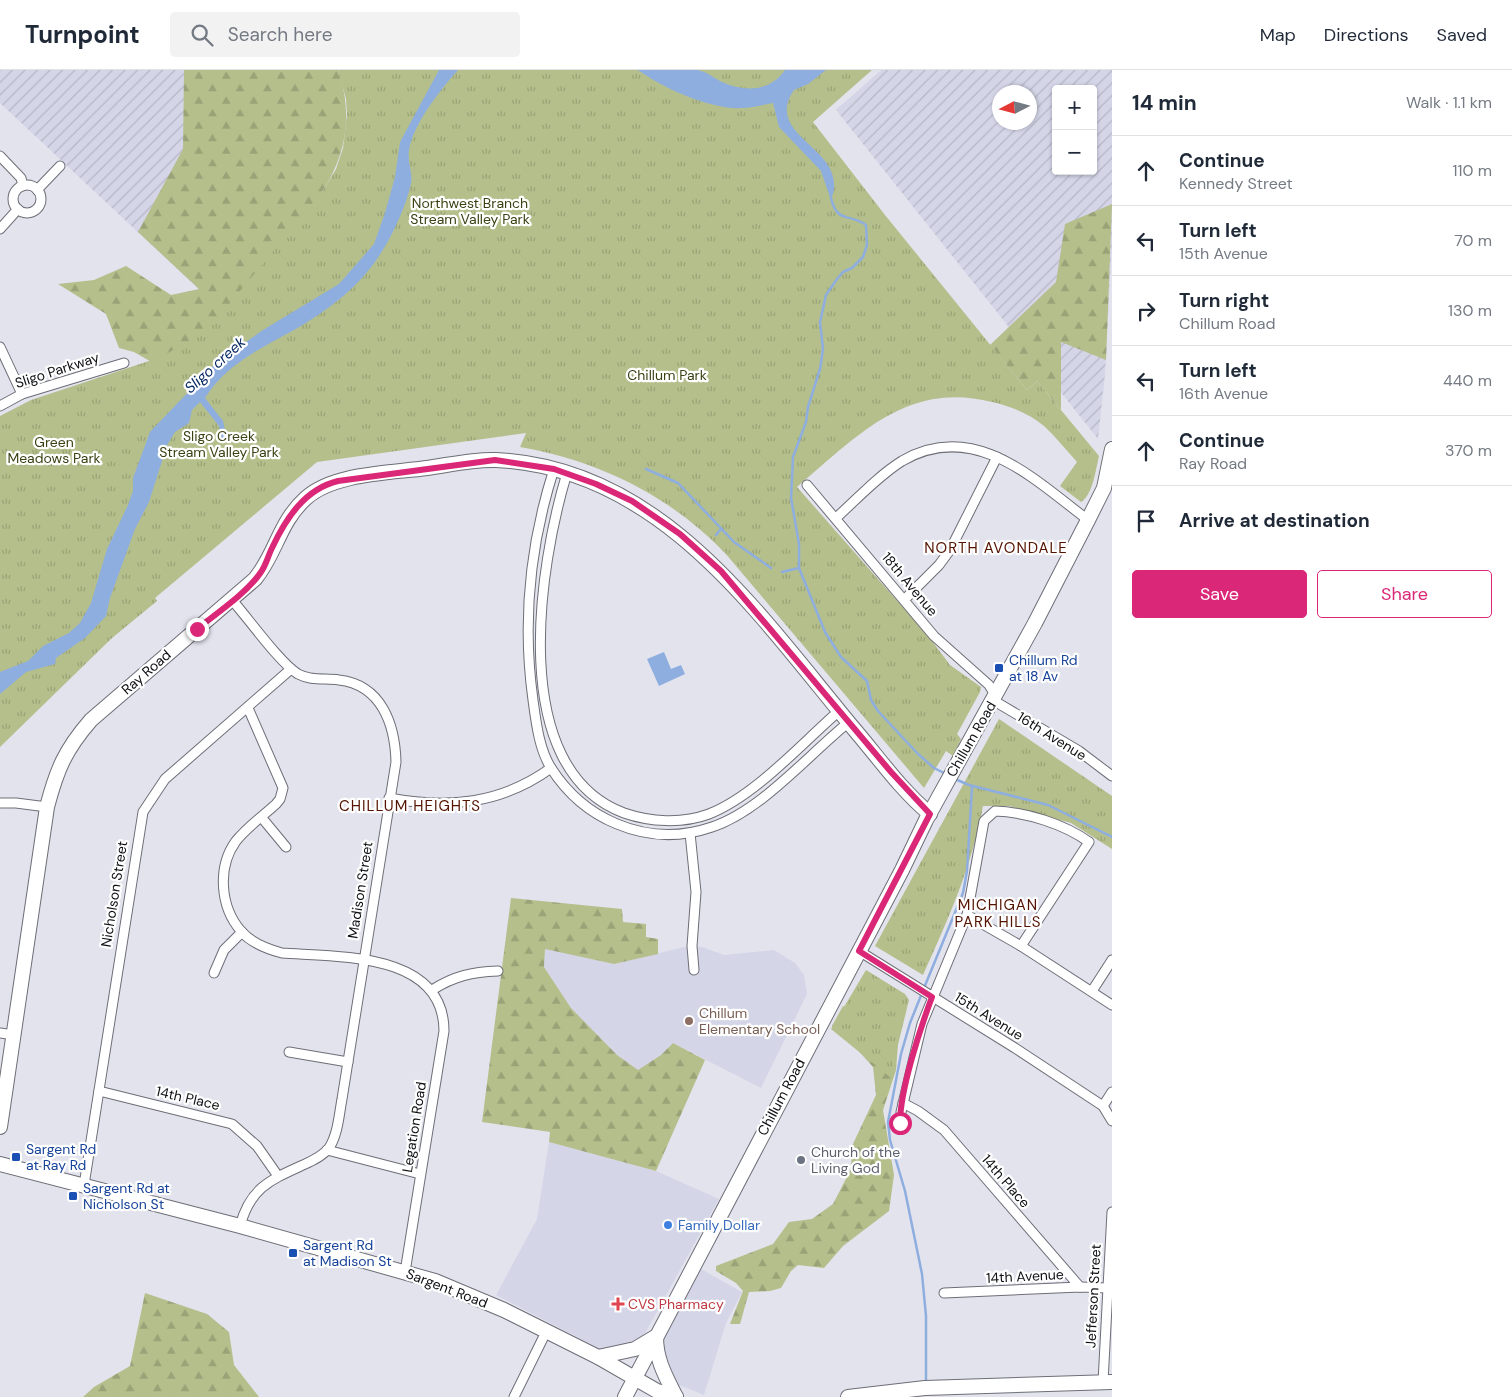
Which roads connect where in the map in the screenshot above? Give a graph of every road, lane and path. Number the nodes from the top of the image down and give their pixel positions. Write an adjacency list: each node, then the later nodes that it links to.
1 (0, 156): 3 (street)
2 (60, 166): 4 (street)
3 (23, 186): 4 (street); 5 (street)
4 (37, 190): 5 (street)
5 (18, 209): 6 (street)
6 (0, 228)
7 (0, 347): 9 (street)
8 (124, 363): 9 (street, Sligo Parkway)
9 (22, 394): 10 (street, Sligo Parkway)
10 (0, 406)
11 (1112, 449): 14 (main road, Chillum Road)
12 (997, 457): 16 (street); 17 (street); 18 (street)
13 (561, 471): 19 (main road, Ray Road); 23 (main road); 23 (street); 25 (street)
14 (1108, 484): 17 (main road, Chillum Road)
15 (807, 485): 16 (street, 18th Avenue)
16 (836, 518): 18 (street, 18th Avenue)
17 (1088, 520): 21 (main road, Chillum Road)
18 (905, 599): 21 (street, 18th Avenue)
19 (232, 600): 20 (street, Madison Street); 29 (main road, Ray Road)
20 (291, 669): 22 (street, Nicholson Street); 27 (street, Madison Street)
21 (996, 696): 26 (street, 16th Avenue); 30 (main road, Chillum Road)
22 (248, 708): 31 (street); 50 (street, Nicholson Street)
23 (839, 711): 24 (main road)
24 (848, 722): 30 (main road); 32 (street)
25 (551, 768): 27 (street); 32 (street)
26 (1112, 776)
27 (389, 798): 38 (street, Madison Street)
28 (0, 803): 29 (street)
29 (47, 807): 47 (main road, Ray Road)
30 (930, 814): 37 (main road, Chillum Road)
31 (262, 818): 33 (street); 35 (street)
32 (690, 833): 40 (street)
33 (286, 847)
34 (967, 915): 36 (street); 36 (street); 45 (street)
35 (242, 932): 38 (street); 42 (street)
36 (1021, 946): 44 (street)
37 (859, 951): 45 (street, 15th Avenue); 69 (main road, Chillum Road)
38 (363, 958): 43 (street); 49 (street, Madison Street)
39 (1112, 960): 44 (street)
40 (694, 970)
41 (498, 971): 43 (street)
42 (214, 973)
43 (432, 990): 59 (street, Legation Road)
44 (1092, 991): 46 (street)
45 (925, 993): 52 (street); 53 (street, 15th Avenue)
46 (1112, 1005)
47 (7, 1034): 55 (main road, Ray Road)
48 (289, 1052): 49 (street)
49 (348, 1062): 57 (street, Madison Street)
50 (99, 1091): 60 (street, 14th Place); 61 (street, Nicholson Street)
51 (1112, 1092): 53 (street)
52 (902, 1103): 56 (street); 65 (street, 14th Place)
53 (1103, 1106): 54 (street)
54 (1112, 1121)
55 (0, 1127)
56 (901, 1128)
57 (327, 1150): 59 (street); 60 (street)
58 (0, 1164): 61 (main road, Sargent Road)
59 (420, 1174): 64 (street, Legation Road)
60 (278, 1176): 63 (street)
61 (84, 1185): 63 (main road, Sargent Road)
62 (1112, 1212): 66 (street, Jefferson Street)
63 (240, 1226): 64 (main road, Sargent Road)
64 (406, 1272): 68 (main road, Sargent Road)
65 (1080, 1287): 66 (street, 14th Avenue); 67 (street, 14th Avenue)
66 (1107, 1288): 72 (street, Jefferson Street)
67 (944, 1293)
68 (546, 1332): 70 (main road, Sargent Road); 74 (street)
69 (656, 1336): 70 (main road); 71 (main road, Chillum Road); 76 (main road)
70 (598, 1357): 71 (main road, Sargent Road)
71 (635, 1378): 75 (main road, Chillum Road); 76 (main road, Sargent Road)
72 (1107, 1382): 73 (main road)
73 (955, 1392): 77 (main road)
74 (514, 1397)
75 (625, 1397)
76 (676, 1397)
77 (848, 1397)

